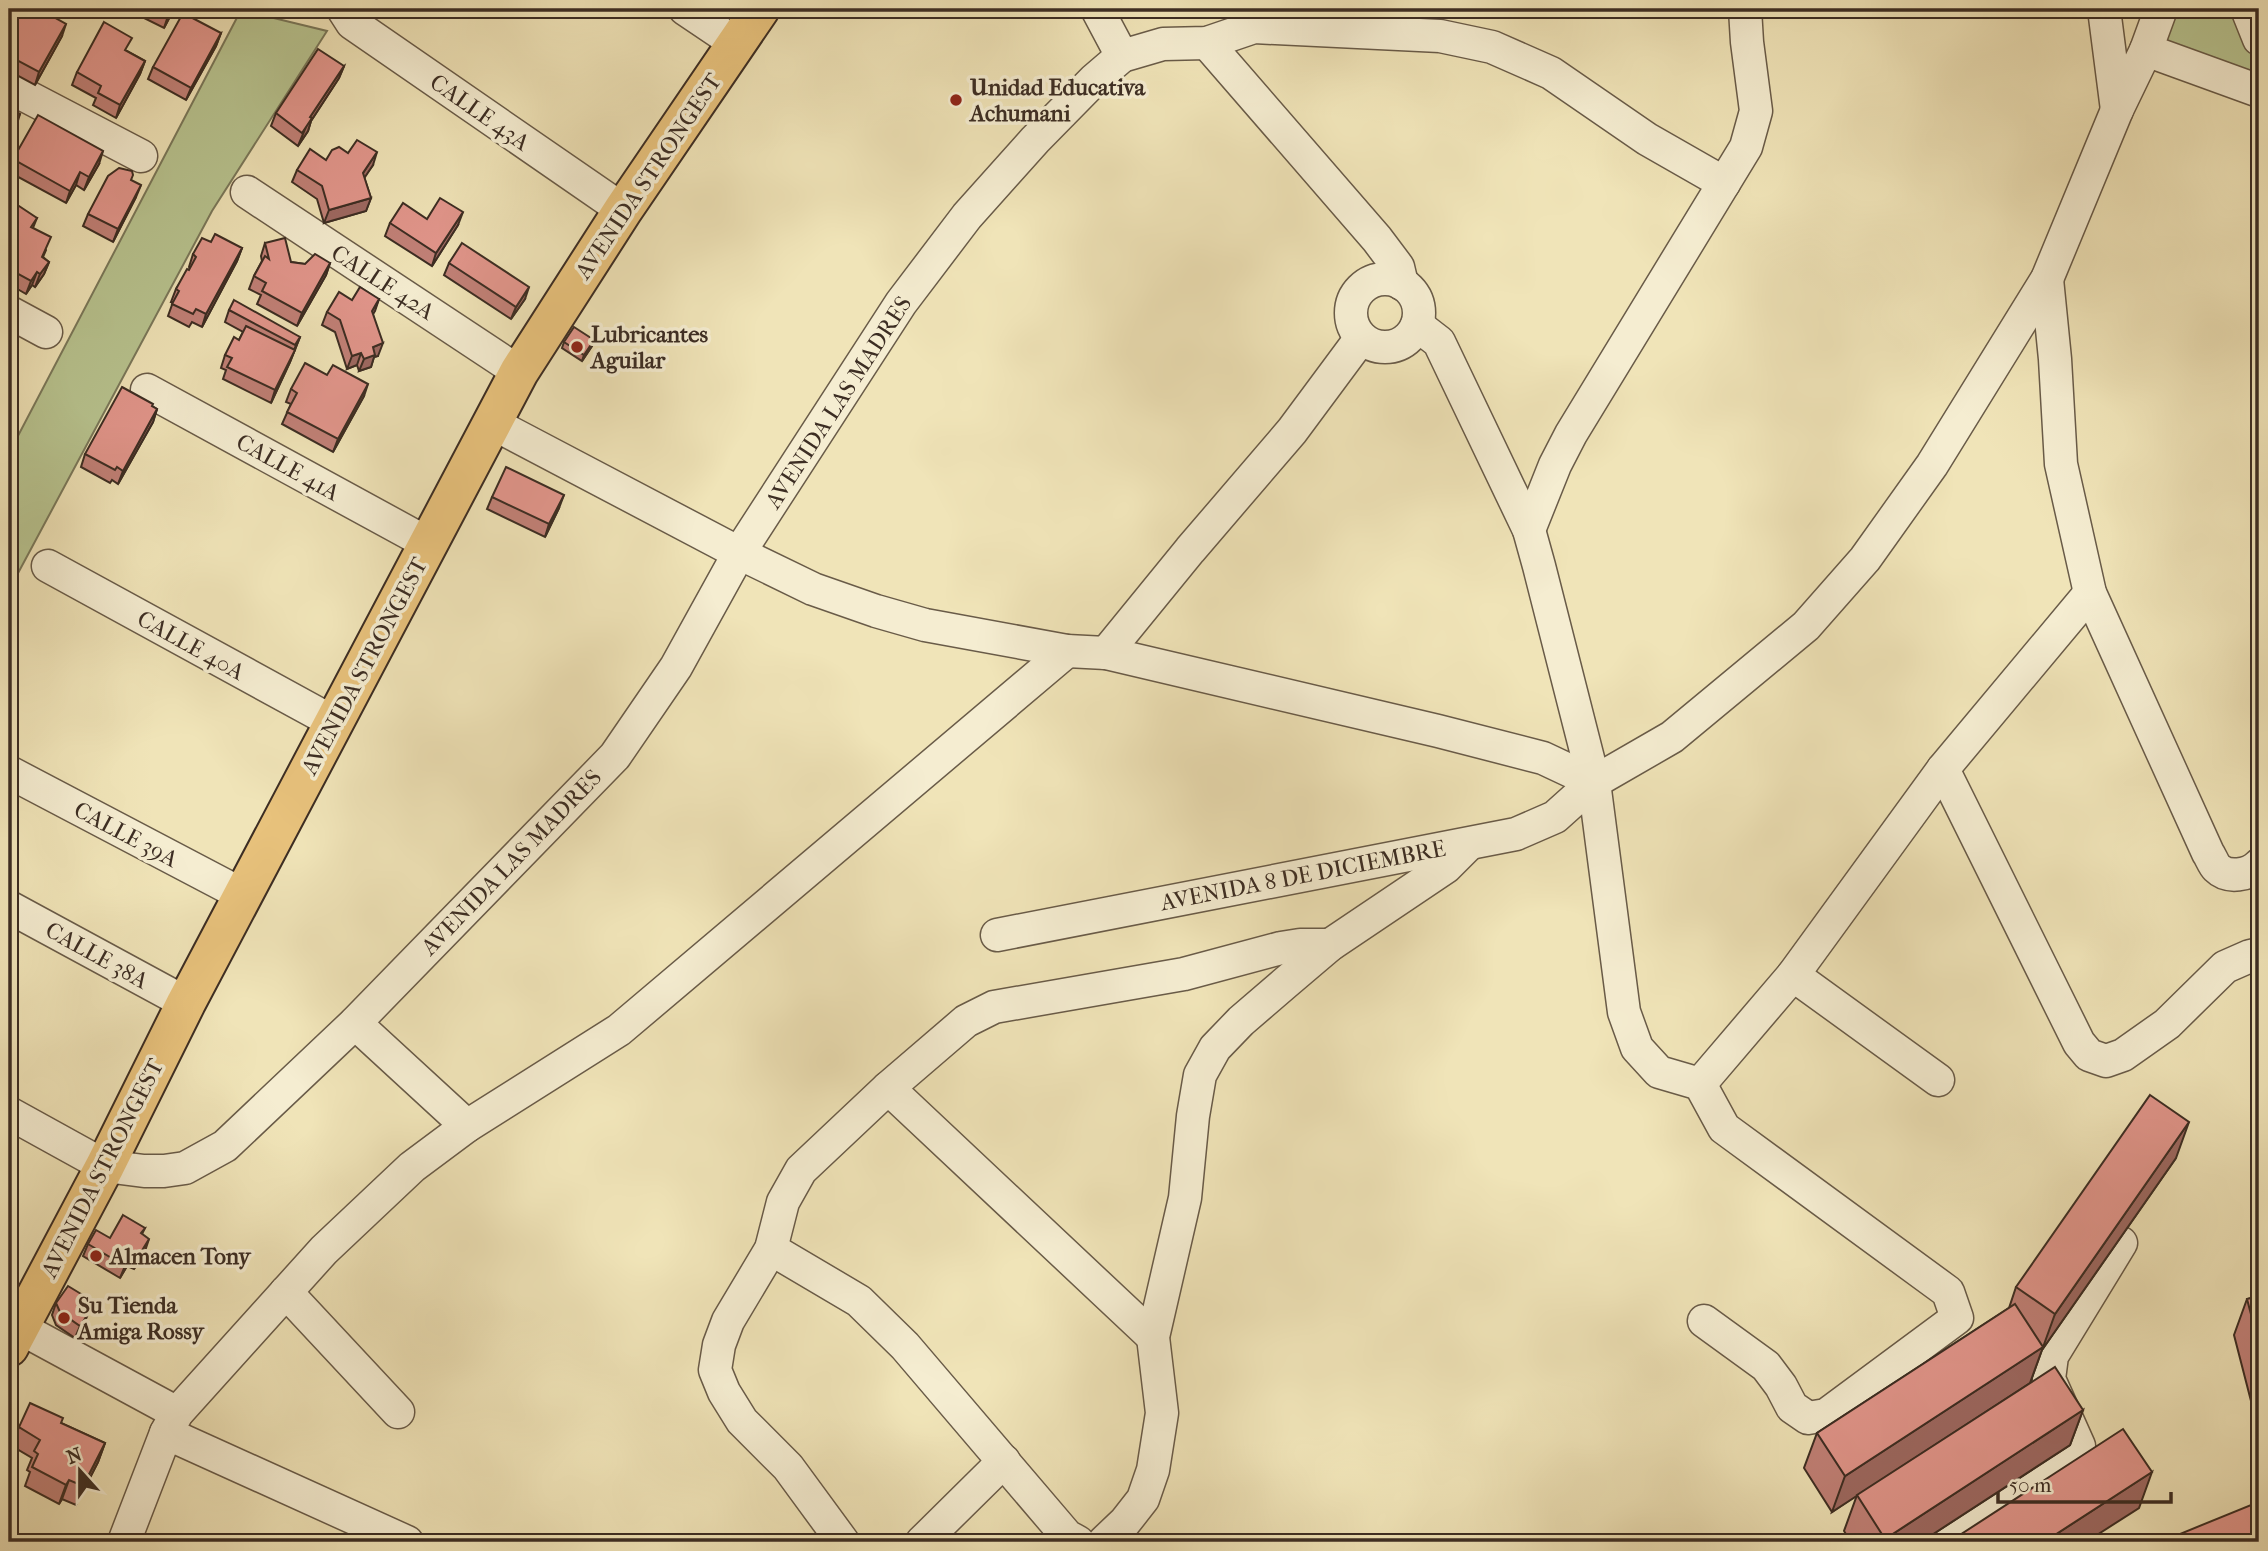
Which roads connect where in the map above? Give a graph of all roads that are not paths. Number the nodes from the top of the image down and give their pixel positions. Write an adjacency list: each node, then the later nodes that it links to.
1 (685, 9): 12 (street)
2 (760, 9): 12 (main road, AVENIDA STRONGEST)
3 (1097, 9): 14 (street)
4 (1745, 9): 19 (street)
5 (2104, 9): 17 (street)
6 (2161, 9): 13 (street, AVENIDA 8 DE DICIEMBRE)
7 (2247, 9): 10 (street)
8 (352, 14): 21 (street, CALLE 43A)
9 (1261, 18): 11 (street, AVENIDA LAS MADRES); 19 (street, AVENIDA LAS MADRES)
10 (2259, 39)
11 (1207, 43): 14 (street, AVENIDA LAS MADRES); 23 (street)
12 (737, 44): 21 (main road, AVENIDA STRONGEST)
13 (2146, 50): 16 (street); 17 (street, AVENIDA 8 DE DICIEMBRE)
14 (1122, 56): 33 (street, AVENIDA LAS MADRES)
15 (9, 87): 18 (street)
16 (2259, 91)
17 (2116, 110): 22 (street, AVENIDA 8 DE DICIEMBRE)
18 (141, 156)
19 (1724, 183): 31 (street)
20 (247, 192): 28 (street, CALLE 42A)
21 (623, 209): 28 (main road, AVENIDA STRONGEST)
22 (2047, 279): 35 (street); 41 (street, AVENIDA 8 DE DICIEMBRE)
23 (1402, 285): 25 (street); 27 (street)
24 (9, 313): 26 (street)
25 (1417, 325): 27 (street); 31 (street)
26 (46, 332)
27 (1361, 338): 37 (street)
28 (519, 372): 30 (main road, AVENIDA STRONGEST)
29 (147, 390): 32 (street, CALLE 41A)
30 (492, 423): 32 (main road, AVENIDA STRONGEST); 33 (street)
31 (1529, 530): 41 (street)
32 (429, 544): 38 (main road, AVENIDA STRONGEST)
33 (739, 553): 36 (street); 51 (street, AVENIDA LAS MADRES)
34 (48, 566): 38 (street, CALLE 40A)
35 (2090, 593): 39 (street); 43 (street)
36 (1067, 651): 37 (street); 56 (street)
37 (1106, 653): 41 (street)
38 (335, 723): 44 (main road, AVENIDA STRONGEST)
39 (1943, 769): 48 (street); 49 (street)
40 (9, 772): 44 (street, CALLE 39A)
41 (1594, 782): 42 (street, AVENIDA 8 DE DICIEMBRE); 53 (street)
42 (1469, 844): 46 (street, AVENIDA 8 DE DICIEMBRE); 47 (street)
43 (2259, 865)
44 (243, 895): 50 (main road, AVENIDA STRONGEST)
45 (9, 906): 50 (street, CALLE 38A)
46 (997, 935)
47 (1330, 945): 54 (street); 63 (street)
48 (2259, 954)
49 (1793, 975): 52 (street); 53 (street)
50 (186, 1003): 57 (main road, AVENIDA STRONGEST)
51 (355, 1023): 56 (street); 57 (street, AVENIDA LAS MADRES)
52 (1938, 1080)
53 (1700, 1084): 61 (street)
54 (888, 1088): 59 (street); 63 (street)
55 (9, 1113): 57 (street)
56 (467, 1126): 60 (street)
57 (105, 1166): 62 (main road, AVENIDA STRONGEST)
58 (2121, 1243): 73 (street)
59 (771, 1249): 66 (street); 69 (street)
60 (286, 1292): 64 (street); 65 (street)
61 (1704, 1321)
62 (12, 1332): 65 (street)
63 (1153, 1337): 72 (street)
64 (398, 1412)
65 (172, 1423): 67 (street); 68 (street)
66 (1004, 1461): 70 (street); 71 (street)
67 (124, 1542)
68 (407, 1542)
69 (843, 1542)
70 (922, 1542)
71 (1078, 1542)
72 (1104, 1542)
73 (1937, 1542)

